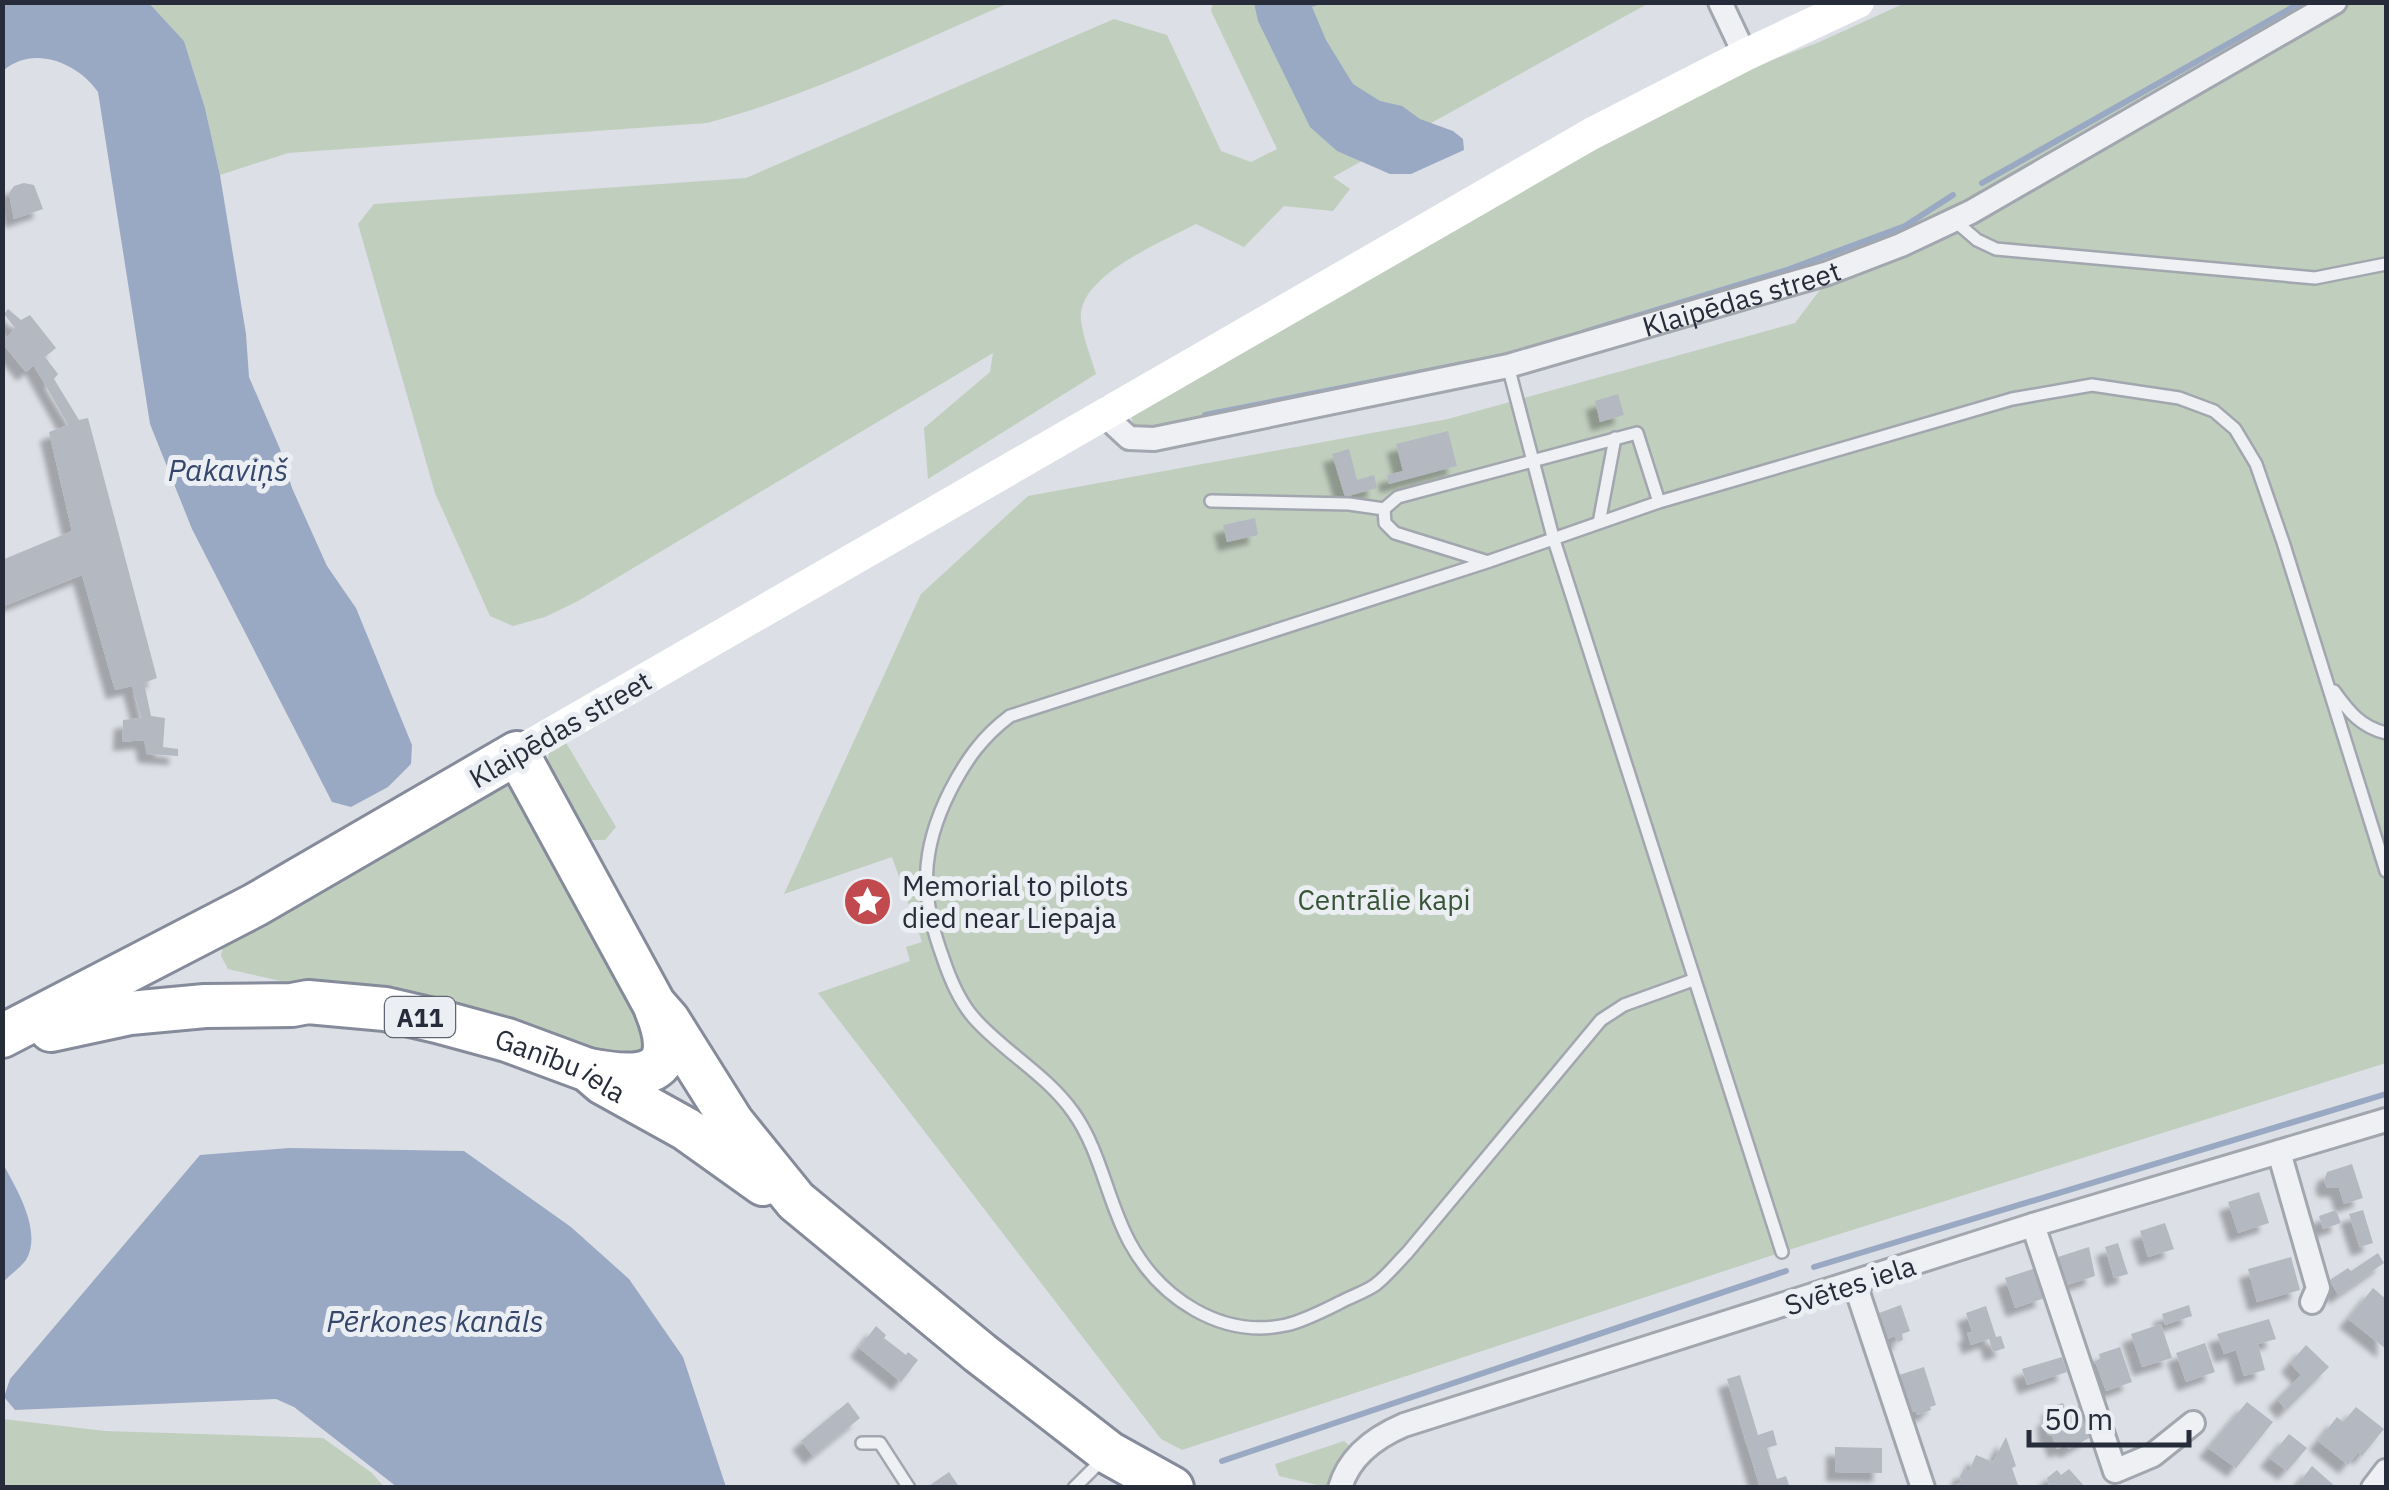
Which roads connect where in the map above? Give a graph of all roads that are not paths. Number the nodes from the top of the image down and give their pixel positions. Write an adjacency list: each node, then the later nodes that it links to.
1 (1720, 2): 4 (street)
2 (1858, 2): 4 (main road, Klaipēdas street)
3 (2335, 2): 5 (street, Klaipēdas street)
4 (1745, 55): 8 (main road, Klaipēdas street)
5 (1954, 221): 6 (lane); 7 (street, Klaipēdas street)
6 (2386, 264)
7 (1508, 366): 8 (street, Klaipēdas street); 10 (lane)
8 (1110, 409): 19 (main road, Klaipēdas street)
9 (1615, 438): 10 (lane); 12 (lane); 14 (lane)
10 (1534, 458): 13 (lane); 15 (lane)
11 (1211, 501): 13 (lane)
12 (1659, 502): 14 (lane); 17 (lane)
13 (1384, 509): 16 (lane)
14 (1599, 523): 15 (lane)
15 (1554, 537): 16 (lane); 22 (lane)
16 (1487, 562): 22 (lane)
17 (2326, 679): 18 (lane); 20 (lane)
18 (2386, 734)
19 (517, 752): 21 (highway, Klaipēdas street); 24 (highway, Ganību iela / A11)
20 (2386, 871)
21 (216, 926): 23 (highway); 25 (highway, Klaipēdas street)
22 (1693, 980): 32 (lane)
23 (308, 1002): 26 (highway, Ganību iela / A11); 27 (highway, Ganību iela / A11)
24 (654, 1004): 27 (highway); 30 (highway, Ganību iela / A11)
25 (2, 1036)
26 (2, 1044)
27 (588, 1070): 30 (highway, Ganību iela / A11)
28 (2386, 1120): 29 (street, Svētes iela)
29 (2279, 1152): 31 (street, Svētes iela); 34 (street)
30 (796, 1201): 37 (highway, Ganību iela / A11)
31 (2033, 1226): 33 (street, Svētes iela); 35 (street)
32 (1782, 1252)
33 (1855, 1284): 42 (street, Svētes iela); 43 (street)
34 (2312, 1302)
35 (2193, 1423)
36 (862, 1443): 40 (lane)
37 (1109, 1453): 39 (highway, Ganību iela / A11); 41 (lane)
38 (2386, 1471): 44 (street)
39 (1167, 1486)
40 (909, 1488)
41 (1074, 1488)
42 (1340, 1488)
43 (1923, 1488)
44 (2372, 1488)

